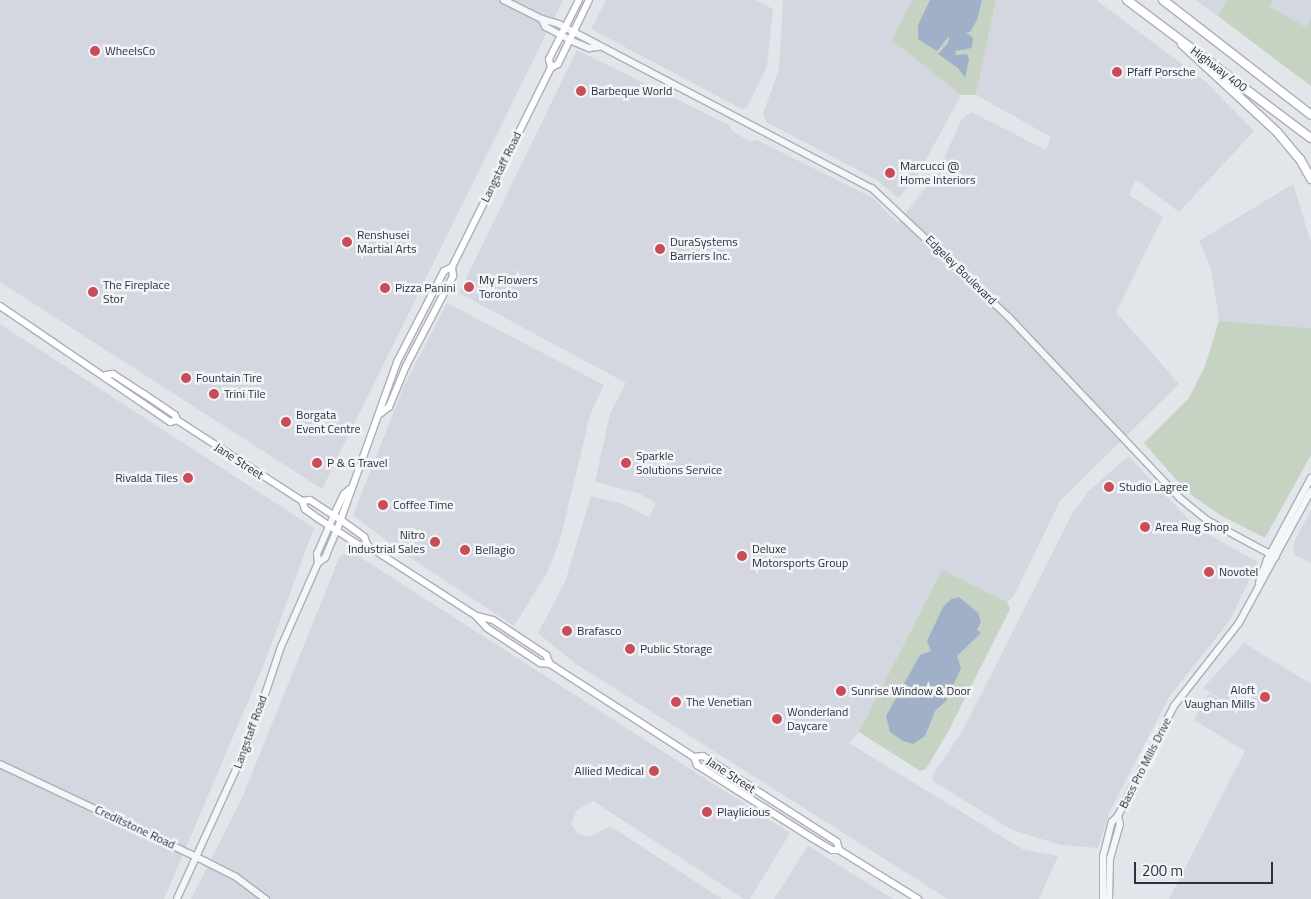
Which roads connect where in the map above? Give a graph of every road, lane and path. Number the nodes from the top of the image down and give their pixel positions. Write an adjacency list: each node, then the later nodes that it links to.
1 (504, 0): 6 (street, Edgeley Boulevard)
2 (579, 0): 7 (main road, Langstaff Road)
3 (589, 0): 8 (main road, Langstaff Road)
4 (1126, 0): 10 (highway, Highway 400)
5 (1163, 0): 14 (highway, Highway 400)
6 (542, 19): 7 (street, Edgeley Boulevard); 9 (street, Edgeley Boulevard)
7 (565, 27): 8 (street, Edgeley Boulevard); 9 (main road, Langstaff Road)
8 (573, 32): 11 (main road, Langstaff Road); 12 (street, Edgeley Boulevard)
9 (561, 35): 11 (street, Edgeley Boulevard); 13 (main road, Langstaff Road)
10 (1174, 35): 15 (highway, Highway 400); 16 (highway)
11 (570, 40): 12 (street, Edgeley Boulevard); 13 (main road, Langstaff Road)
12 (598, 47): 29 (street, Edgeley Boulevard)
13 (550, 68): 17 (main road, Langstaff Road)
14 (1311, 115)
15 (1311, 138)
16 (1311, 179)
17 (452, 267): 19 (main road, Langstaff Road); 19 (main road, Langstaff Road)
18 (0, 306): 23 (main road, Jane Street)
19 (380, 414): 21 (main road, Langstaff Road)
20 (1311, 478): 29 (street, Bass Pro Mills Drive)
21 (350, 490): 24 (main road, Langstaff Road); 25 (main road, Langstaff Road)
22 (1311, 490): 29 (street, Bass Pro Mills Drive)
23 (302, 501): 24 (main road, Jane Street); 26 (main road, Jane Street)
24 (334, 515): 25 (main road, Jane Street); 26 (street, Langstaff Road)
25 (341, 520): 27 (main road, Langstaff Road); 28 (main road, Jane Street)
26 (329, 525): 27 (main road, Jane Street); 30 (street, Langstaff Road)
27 (337, 530): 28 (main road, Jane Street); 30 (street, Langstaff Road)
28 (368, 546): 36 (main road, Jane Street)
29 (1273, 556): 32 (street, Bass Pro Mills Drive)
30 (318, 563): 33 (street, Langstaff Road)
31 (0, 764): 33 (street, Creditstone Road)
32 (1118, 816): 37 (street, Bass Pro Mills Drive); 38 (street, Bass Pro Mills Drive)
33 (196, 856): 34 (street, Langstaff Road); 35 (street, Creditstone Road)
34 (177, 899)
35 (266, 899)
36 (918, 899)
37 (1103, 899)
38 (1109, 899)

